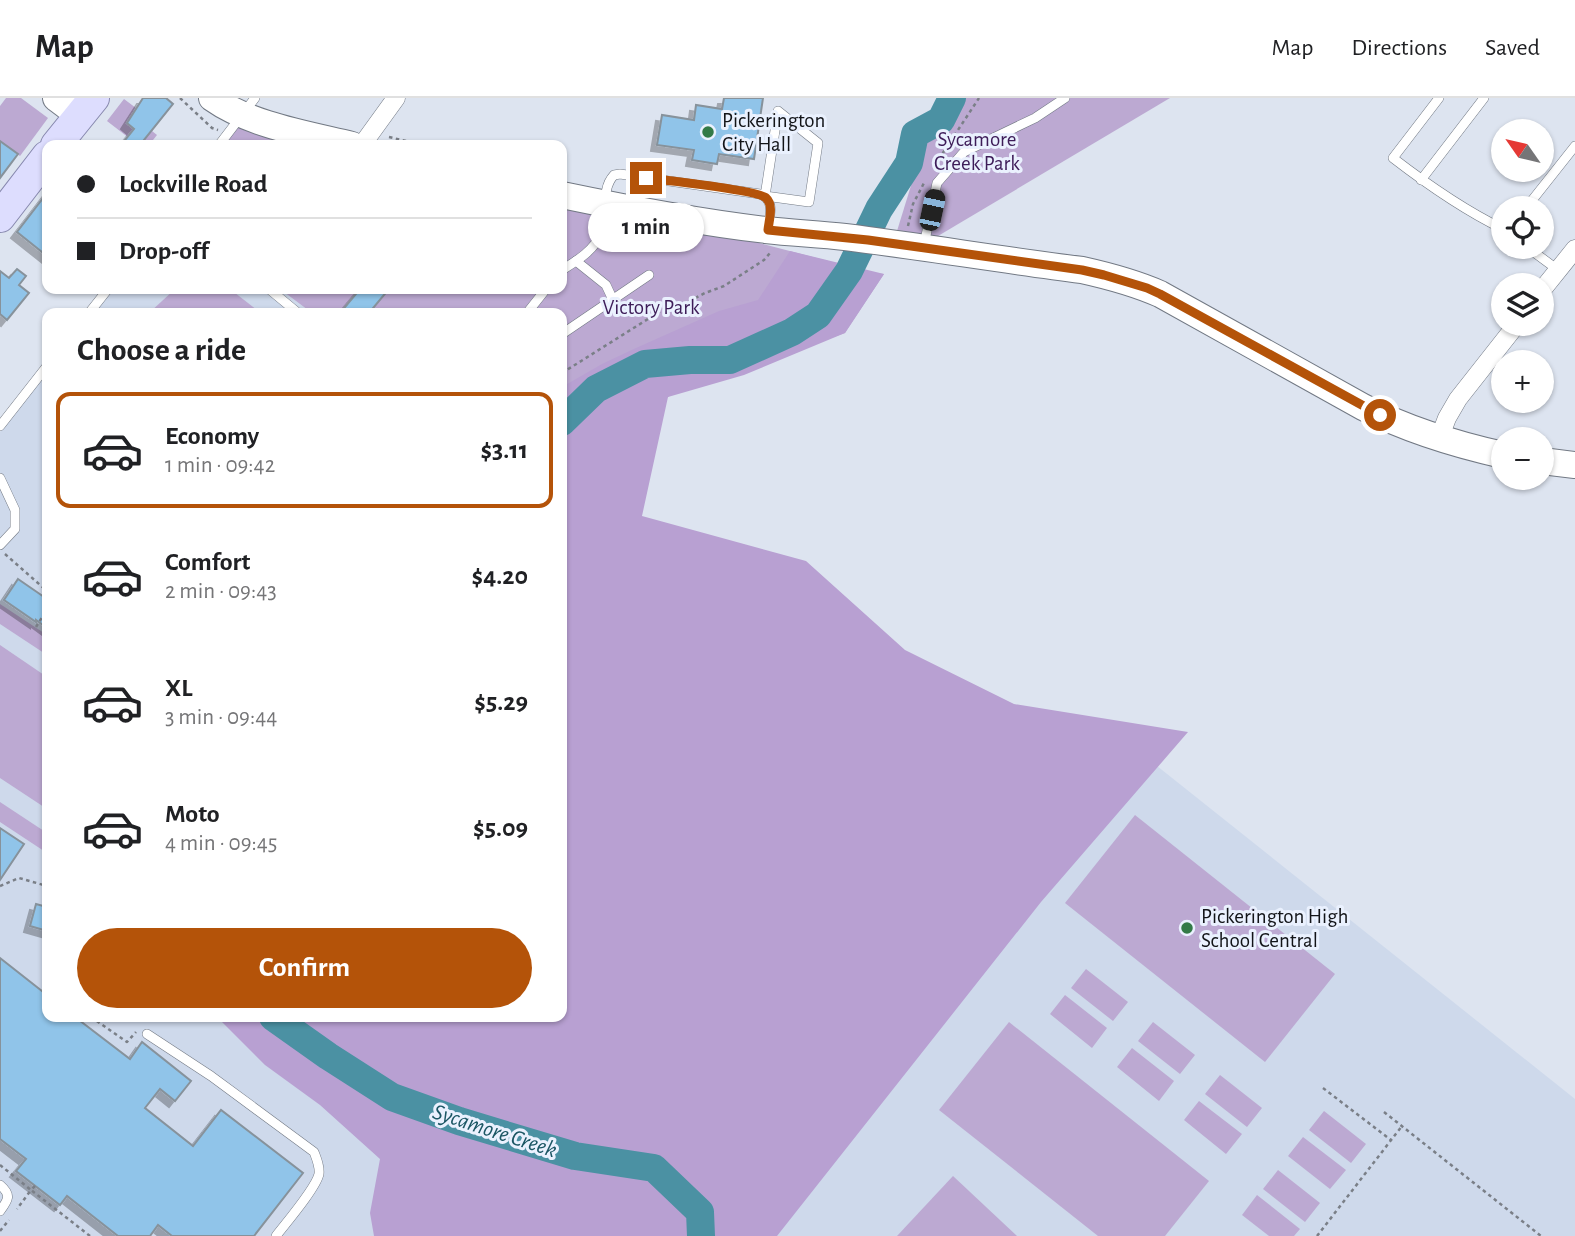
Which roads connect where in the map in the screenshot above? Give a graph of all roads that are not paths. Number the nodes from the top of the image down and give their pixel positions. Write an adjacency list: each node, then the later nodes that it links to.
1 (212, 98): 6 (main road)
2 (396, 98): 11 (street)
3 (1065, 98): 22 (lane)
4 (1439, 98): 14 (lane)
5 (1484, 98): 14 (lane)
6 (249, 106): 9 (lane); 10 (main road)
7 (77, 108): 8 (main road)
8 (59, 140)
9 (223, 140)
10 (331, 140)
11 (366, 140)
12 (1575, 146): 17 (lane)
13 (42, 162): 19 (main road)
14 (1422, 180): 20 (lane)
15 (567, 196): 18 (main road)
16 (765, 196): 16 (lane); 18 (lane); 21 (lane)
17 (1535, 196)
18 (604, 204): 21 (main road); 25 (lane)
19 (0, 217)
20 (1491, 224)
21 (777, 230): 22 (main road)
22 (923, 248): 41 (main road)
23 (1575, 249): 27 (street)
24 (1543, 259): 27 (lane)
25 (576, 261): 26 (lane); 33 (lane)
26 (567, 267)
27 (1558, 270): 29 (street)
28 (649, 275): 33 (lane)
29 (1554, 275)
30 (104, 294): 34 (lane)
31 (275, 294): 35 (lane)
32 (542, 294): 36 (lane)
33 (613, 300): 37 (lane)
34 (93, 308)
35 (292, 308)
36 (531, 308)
37 (567, 331)
38 (1508, 336): 41 (street)
39 (42, 372): 40 (lane)
40 (0, 426)
41 (1439, 439): 42 (main road)
42 (1491, 452)
43 (1554, 462): 44 (main road)
44 (1575, 465)
45 (0, 478): 46 (lane)
46 (0, 547)
47 (147, 1034): 50 (lane)
48 (0, 1185): 49 (lane)
49 (0, 1212)
50 (276, 1236)

